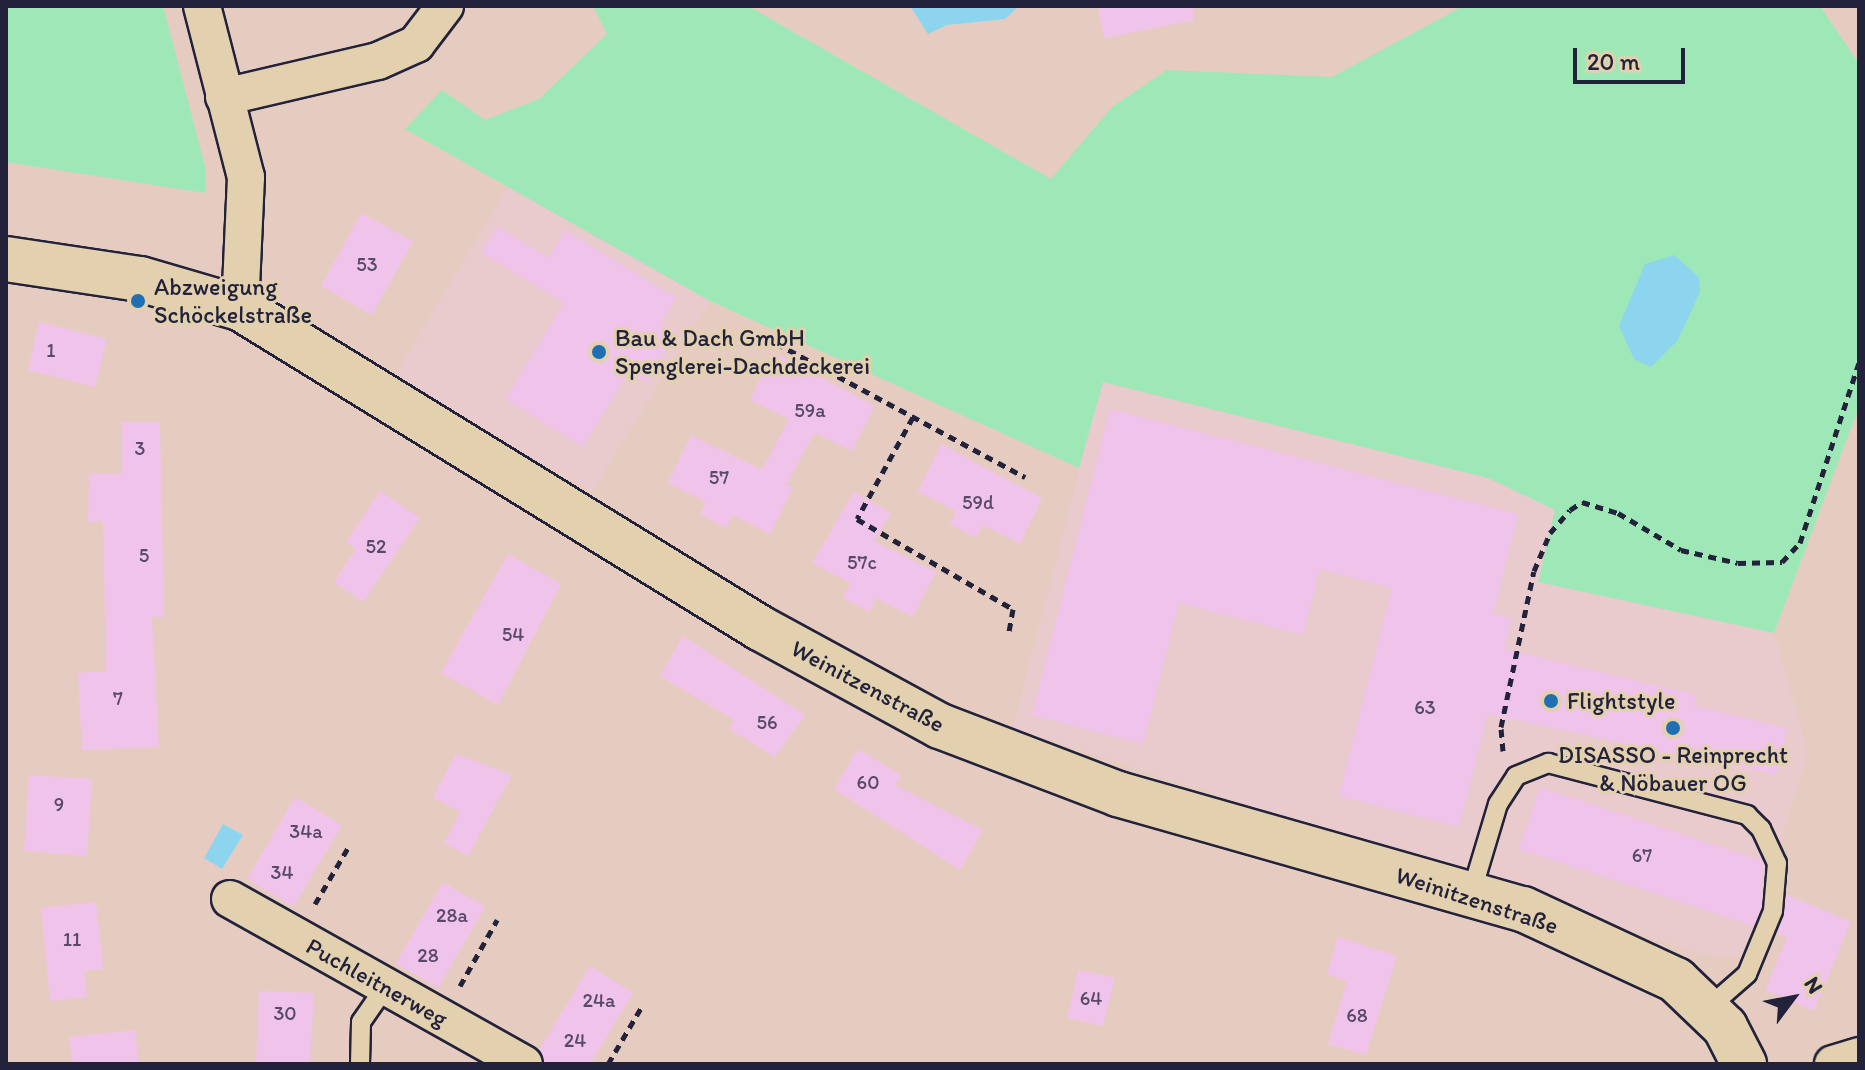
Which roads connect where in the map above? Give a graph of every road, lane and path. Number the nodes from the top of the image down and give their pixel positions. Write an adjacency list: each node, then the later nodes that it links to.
1 (202, 6): 3 (street)
2 (445, 6): 3 (street)
3 (224, 97): 5 (street)
4 (6, 259): 5 (main road, Weinitzenstraße)
5 (240, 308): 13 (main road, Weinitzenstraße)
6 (776, 343): 8 (path)
7 (1859, 363): 11 (path)
8 (913, 417): 9 (path); 10 (path)
9 (1025, 477)
10 (1009, 632)
11 (1506, 792): 13 (lane); 19 (lane)
12 (349, 846): 16 (path)
13 (1471, 895): 19 (main road, Weinitzenstraße)
14 (230, 899): 16 (street, Puchleitnerweg)
15 (497, 920): 20 (path)
16 (297, 936): 17 (street, Puchleitnerweg)
17 (386, 986): 20 (street, Puchleitnerweg); 22 (lane)
18 (641, 1008): 24 (path)
19 (1708, 1008): 25 (main road, Weinitzenstraße)
20 (441, 1018): 23 (street, Puchleitnerweg)
21 (1859, 1056): 26 (street)
22 (360, 1064)
23 (524, 1064)
24 (608, 1064)
25 (1744, 1064)
26 (1833, 1064)

